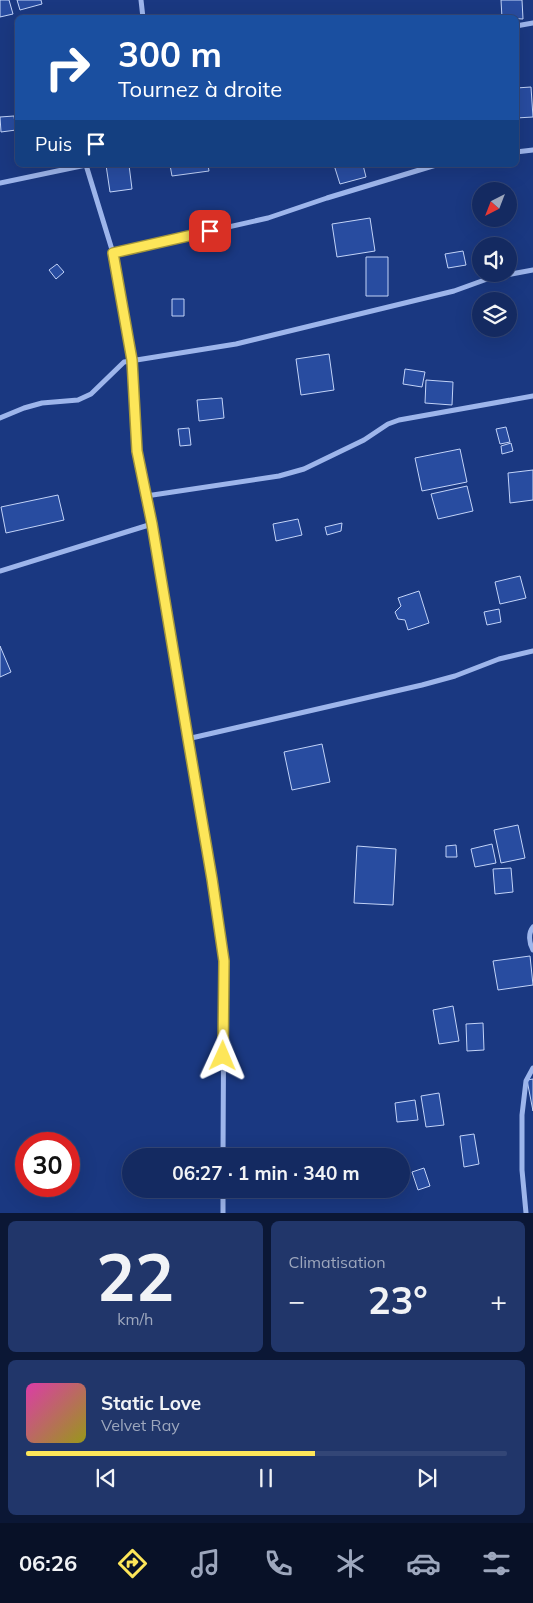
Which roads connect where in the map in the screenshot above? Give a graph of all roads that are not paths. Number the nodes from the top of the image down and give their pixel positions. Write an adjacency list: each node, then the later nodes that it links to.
1 (141, 0): 2 (street)
2 (143, 15)
3 (533, 22): 4 (street)
4 (519, 25)
5 (533, 150): 6 (street)
6 (519, 152)
7 (76, 167): 10 (street)
8 (87, 167): 11 (street)
9 (429, 167): 11 (street)
10 (0, 183)
11 (113, 253): 13 (street)
12 (533, 270): 13 (street)
13 (132, 360): 15 (street); 16 (street)
14 (533, 396): 16 (street)
15 (0, 418)
16 (146, 496): 17 (street)
17 (152, 524): 18 (street); 20 (street)
18 (0, 571)
19 (533, 651): 20 (street)
20 (188, 739): 24 (street)
21 (533, 927): 22 (street)
22 (533, 950)
23 (533, 1068): 27 (street)
24 (223, 1148)
25 (223, 1198): 26 (street)
26 (223, 1213)
27 (526, 1213)

